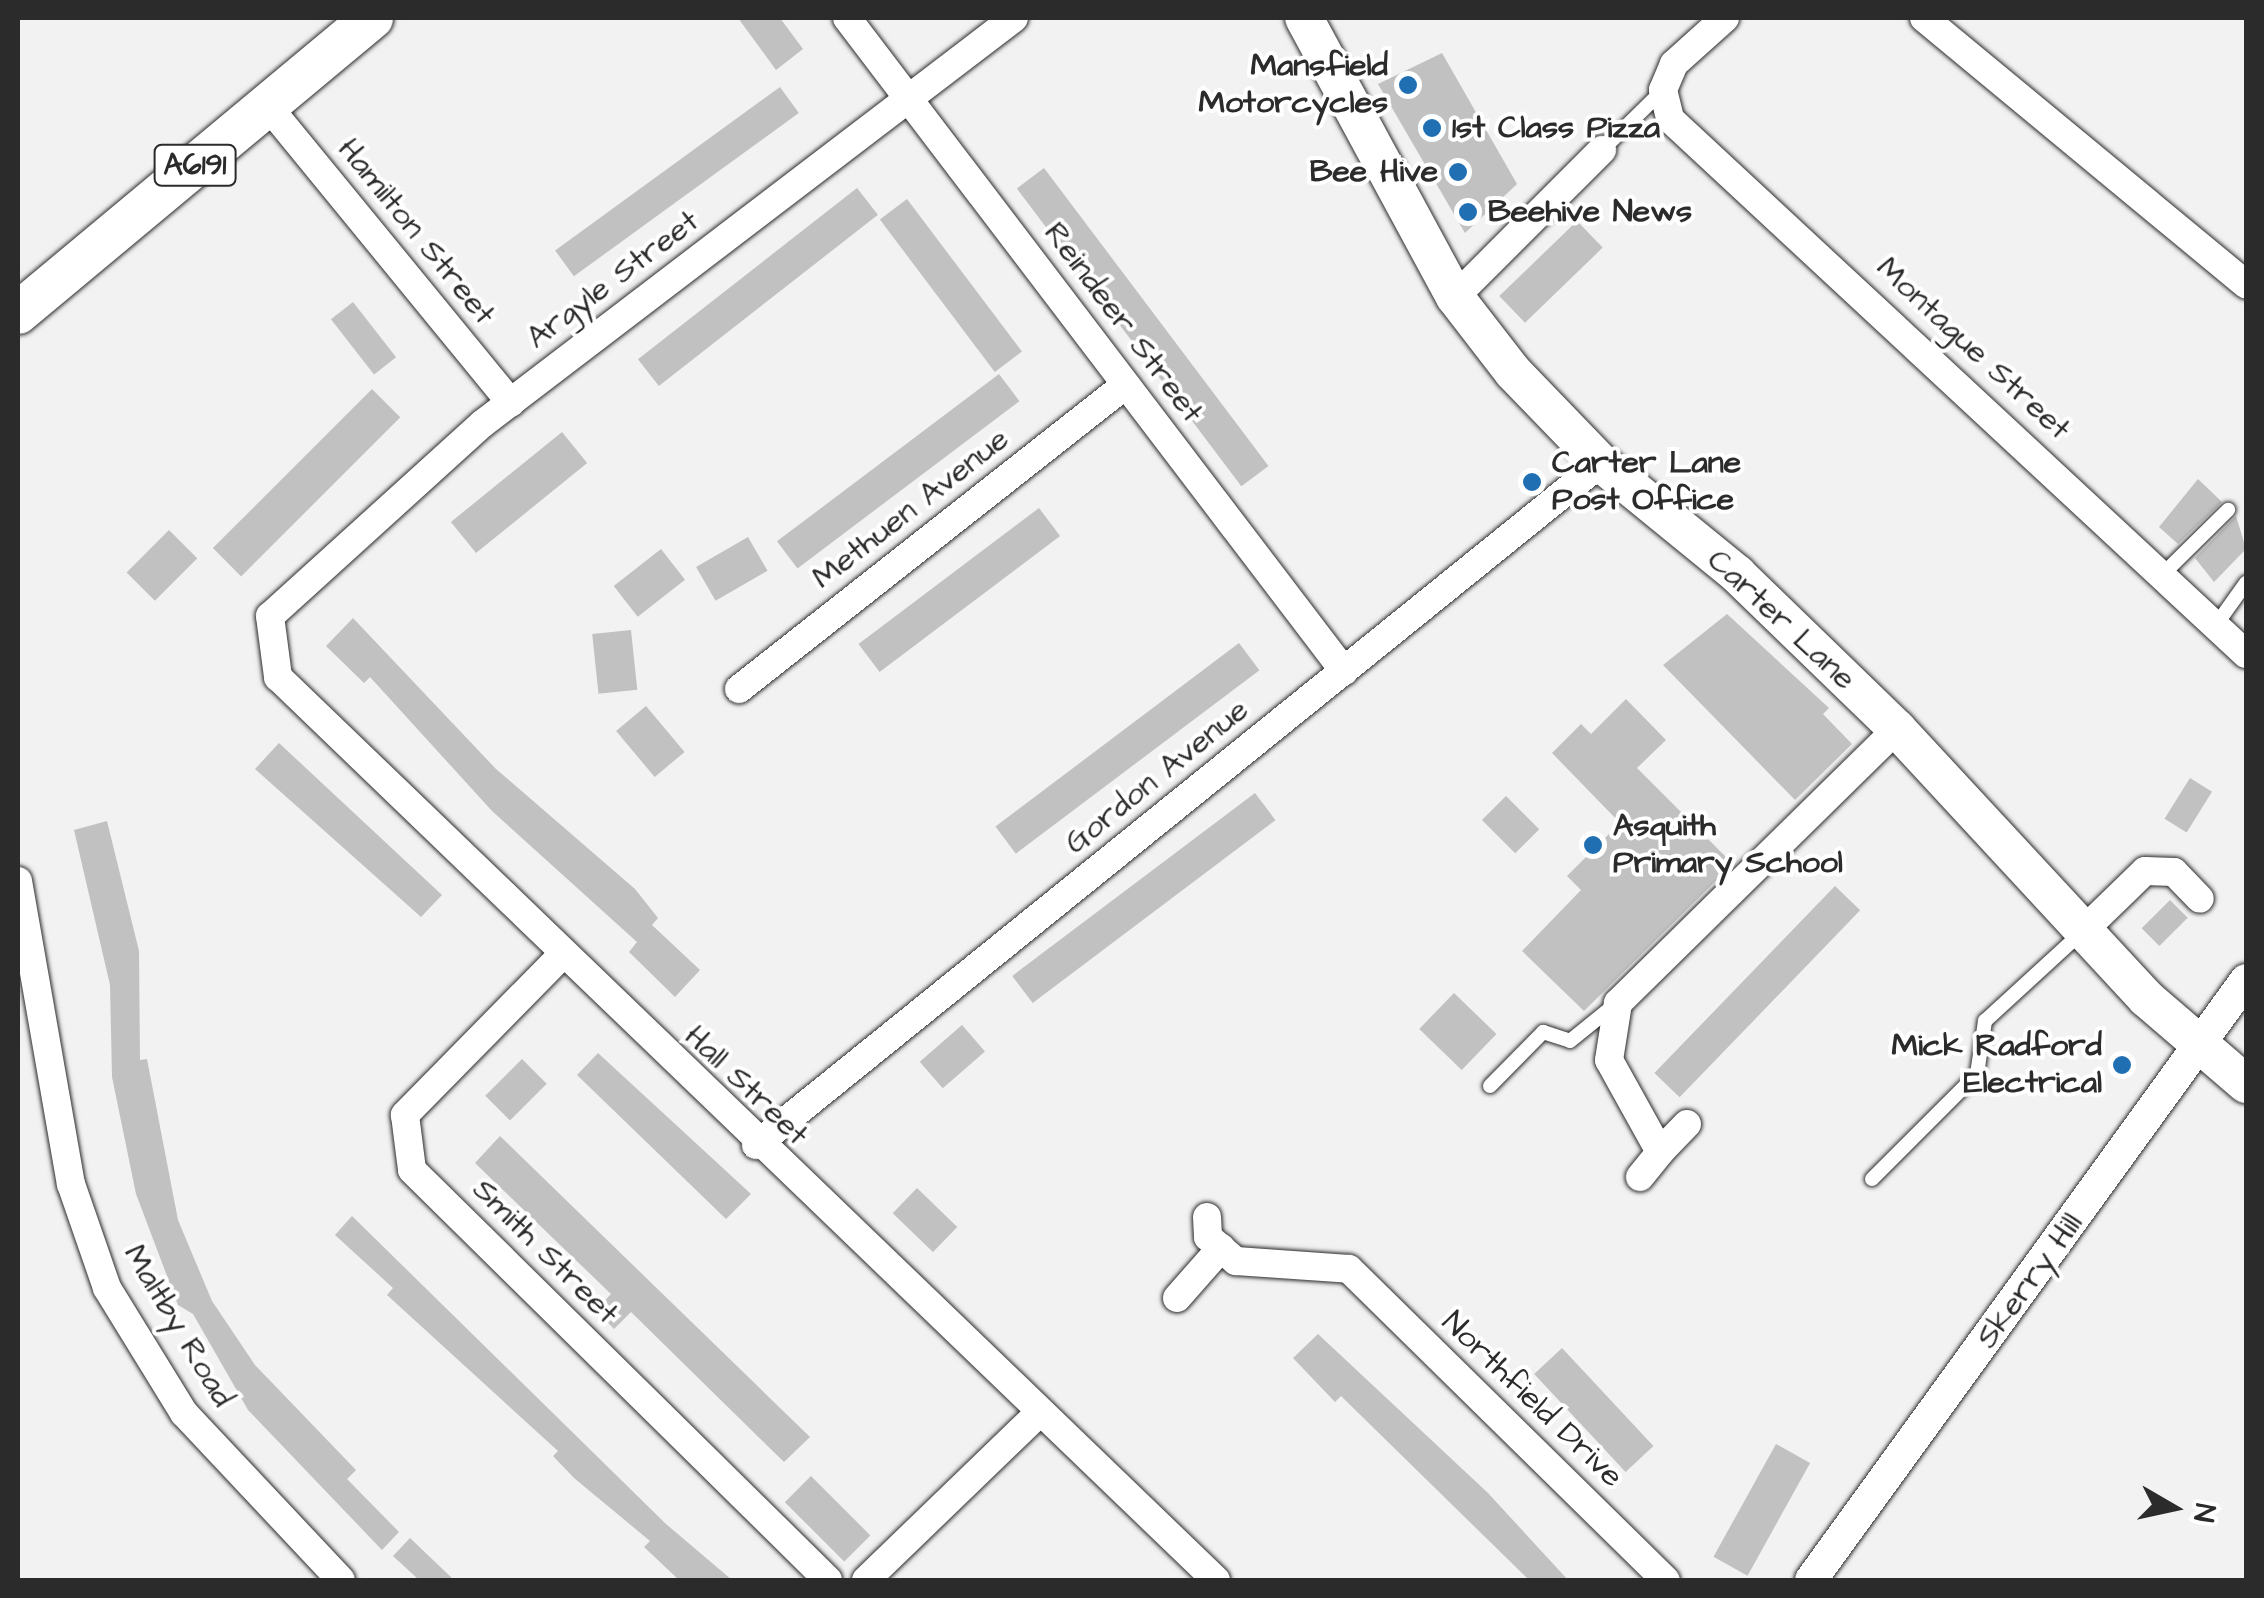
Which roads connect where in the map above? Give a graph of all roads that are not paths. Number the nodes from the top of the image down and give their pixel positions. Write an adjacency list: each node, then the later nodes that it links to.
1 (372, 18): 9 (main road, A6191)
2 (847, 18): 8 (street, Reindeer Street)
3 (1014, 18): 8 (street, Argyle Street)
4 (1304, 18): 12 (main road, Carter Lane)
5 (1725, 18): 7 (street)
6 (1924, 18): 11 (street)
7 (1663, 90): 10 (lane); 18 (street, Montague Street)
8 (908, 98): 14 (street, Reindeer Street); 15 (street, Argyle Street)
9 (268, 105): 13 (main road, A6191); 15 (street, Hamilton Street)
10 (1602, 150): 12 (street)
11 (2246, 284)
12 (1455, 298): 16 (main road, Carter Lane)
13 (18, 313)
14 (1126, 385): 23 (street, Reindeer Street); 24 (street, Methuen Avenue)
15 (511, 403): 20 (street, Argyle Street)
16 (1600, 463): 23 (street, Gordon Avenue); 25 (main road, Carter Lane)
17 (2228, 510): 18 (lane)
18 (2162, 574): 21 (street, Montague Street)
19 (2246, 583): 21 (lane)
20 (270, 616): 29 (street, Hall Street)
21 (2216, 626): 22 (street, Montague Street)
22 (2246, 654)
23 (1344, 672): 36 (street, Gordon Avenue)
24 (739, 689)
25 (1897, 730): 28 (main road, Carter Lane); 31 (street)
26 (18, 881): 44 (street, Maltby Road)
27 (2200, 899): 28 (street)
28 (2081, 933): 32 (main road, Carter Lane); 39 (lane)
29 (561, 956): 36 (street, Hall Street); 45 (street, Smith Street)
30 (2246, 980): 32 (street, Skerry Hill)
31 (1618, 1003): 34 (lane); 37 (street)
32 (2200, 1046): 33 (main road, Carter Lane); 49 (street, Skerry Hill)
33 (2246, 1084)
34 (1490, 1086)
35 (1687, 1124): 37 (street)
36 (756, 1144): 43 (street, Hall Street)
37 (1660, 1152): 38 (street)
38 (1640, 1177)
39 (1872, 1179)
40 (1207, 1217): 41 (street)
41 (1221, 1248): 42 (street); 48 (street, Northfield Drive)
42 (1177, 1298)
43 (1040, 1412): 46 (street); 47 (street, Hall Street)
44 (341, 1580)
45 (828, 1580)
46 (866, 1580)
47 (1216, 1580)
48 (1666, 1580)
49 (1811, 1580)

